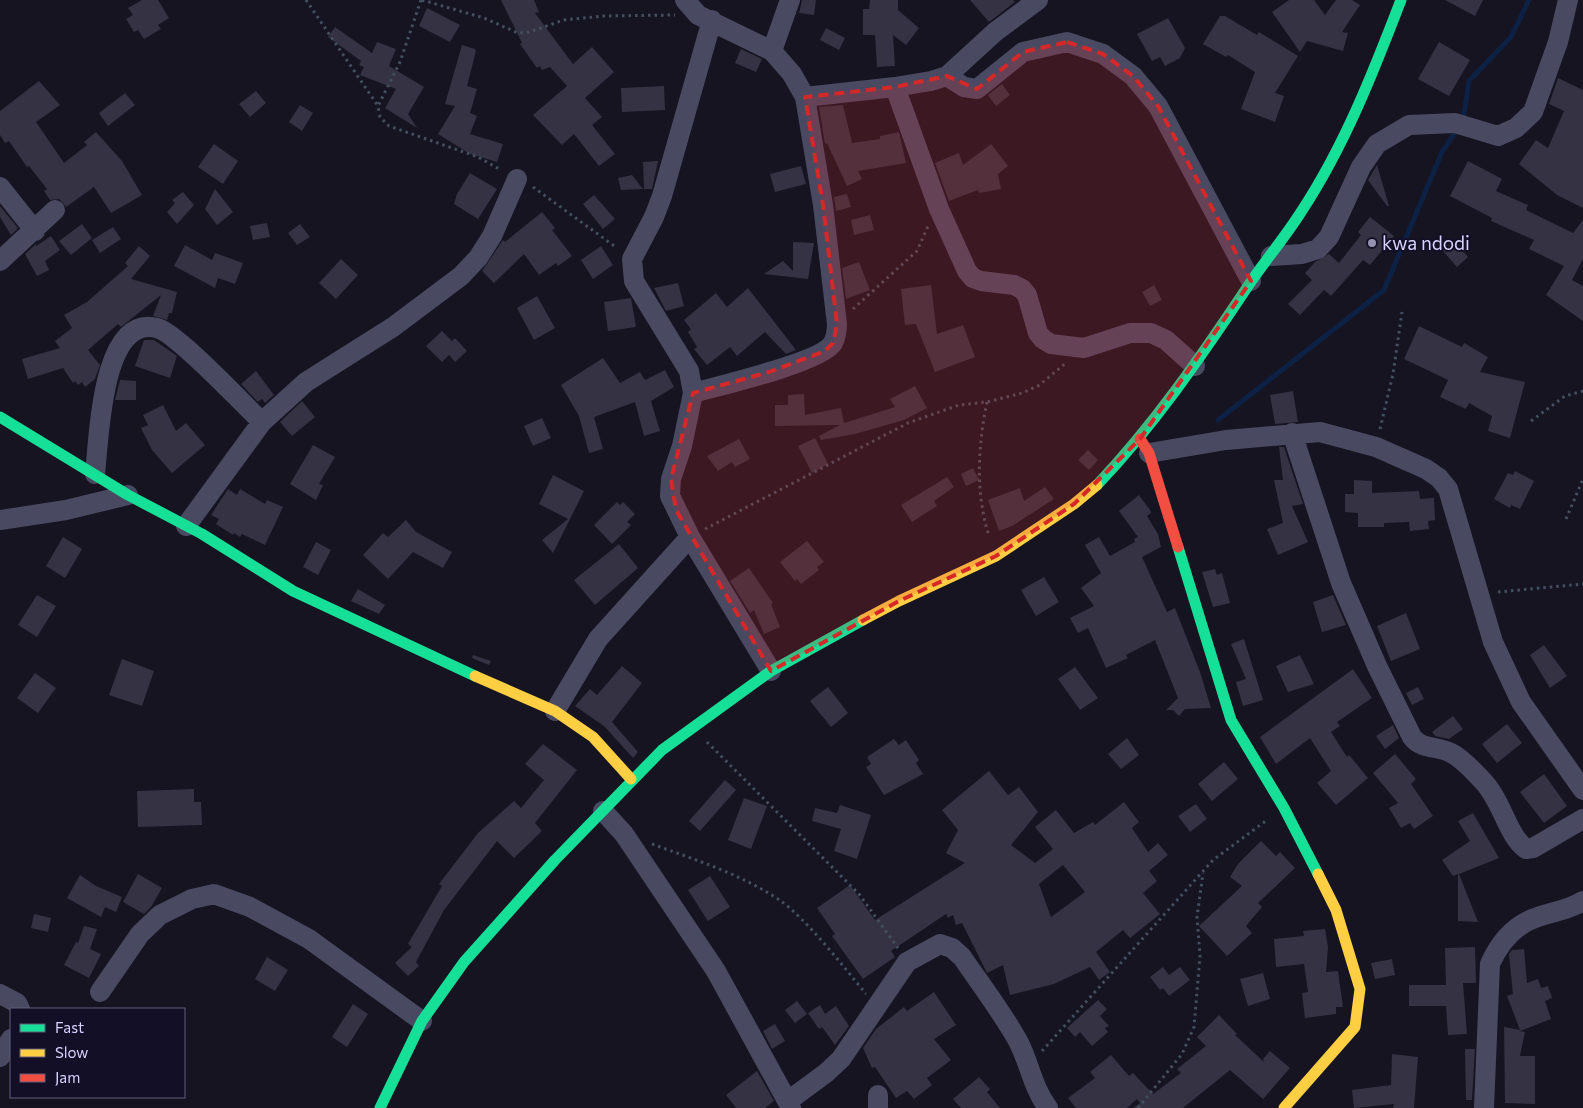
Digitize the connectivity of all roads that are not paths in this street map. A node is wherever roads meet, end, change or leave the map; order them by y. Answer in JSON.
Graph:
{"nodes":[{"id":1,"x":790,"y":0,"type":"edge"},
{"id":2,"x":1038,"y":0,"type":"edge"},
{"id":3,"x":1401,"y":0,"type":"edge"},
{"id":4,"x":1568,"y":0,"type":"edge"},
{"id":5,"x":699,"y":12,"type":"edge"},
{"id":6,"x":772,"y":51,"type":"junction"},
{"id":7,"x":947,"y":76,"type":"junction"},
{"id":8,"x":895,"y":88,"type":"junction"},
{"id":9,"x":805,"y":97,"type":"junction"},
{"id":10,"x":517,"y":178,"type":"road end"},
{"id":11,"x":0,"y":187,"type":"edge"},
{"id":12,"x":55,"y":210,"type":"dead end"},
{"id":13,"x":35,"y":231,"type":"junction"},
{"id":14,"x":1271,"y":256,"type":"junction"},
{"id":15,"x":0,"y":261,"type":"edge"},
{"id":16,"x":1250,"y":280,"type":"junction"},
{"id":17,"x":1195,"y":366,"type":"junction"},
{"id":18,"x":693,"y":393,"type":"junction"},
{"id":19,"x":0,"y":417,"type":"edge"},
{"id":20,"x":262,"y":422,"type":"junction"},
{"id":21,"x":1292,"y":433,"type":"junction"},
{"id":22,"x":1145,"y":446,"type":"junction"},
{"id":23,"x":95,"y":474,"type":"junction"},
{"id":24,"x":128,"y":495,"type":"junction"},
{"id":25,"x":0,"y":520,"type":"edge"},
{"id":26,"x":186,"y":526,"type":"junction"},
{"id":27,"x":690,"y":537,"type":"junction"},
{"id":28,"x":771,"y":671,"type":"junction"},
{"id":29,"x":555,"y":710,"type":"junction"},
{"id":30,"x":632,"y":779,"type":"junction"},
{"id":31,"x":1583,"y":790,"type":"edge"},
{"id":32,"x":603,"y":811,"type":"junction"},
{"id":33,"x":1583,"y":819,"type":"edge"},
{"id":34,"x":1583,"y":901,"type":"edge"},
{"id":35,"x":100,"y":992,"type":"dead end"},
{"id":36,"x":0,"y":994,"type":"edge"},
{"id":37,"x":19,"y":1008,"type":"edge"},
{"id":38,"x":422,"y":1021,"type":"junction"},
{"id":39,"x":10,"y":1041,"type":"edge"},
{"id":40,"x":0,"y":1057,"type":"edge"},
{"id":41,"x":789,"y":1105,"type":"edge"},
{"id":42,"x":380,"y":1108,"type":"edge"},
{"id":43,"x":1048,"y":1108,"type":"edge"},
{"id":44,"x":1284,"y":1108,"type":"edge"},
{"id":45,"x":1484,"y":1108,"type":"edge"}],
"edges":[{"from":1,"to":6,"type":"street"},
{"from":2,"to":7,"type":"street"},
{"from":3,"to":14,"type":"street"},
{"from":4,"to":14,"type":"street"},
{"from":5,"to":6,"type":"street"},
{"from":5,"to":18,"type":"street"},
{"from":6,"to":9,"type":"street"},
{"from":7,"to":8,"type":"street"},
{"from":7,"to":16,"type":"street"},
{"from":8,"to":9,"type":"street"},
{"from":8,"to":17,"type":"street"},
{"from":9,"to":18,"type":"street"},
{"from":10,"to":20,"type":"street"},
{"from":11,"to":13,"type":"street"},
{"from":12,"to":13,"type":"street"},
{"from":13,"to":15,"type":"street"},
{"from":14,"to":16,"type":"street"},
{"from":16,"to":17,"type":"street"},
{"from":17,"to":22,"type":"street"},
{"from":18,"to":27,"type":"street"},
{"from":19,"to":23,"type":"street"},
{"from":20,"to":23,"type":"street"},
{"from":20,"to":26,"type":"street"},
{"from":21,"to":22,"type":"street"},
{"from":21,"to":31,"type":"street"},
{"from":21,"to":33,"type":"street"},
{"from":22,"to":28,"type":"street"},
{"from":22,"to":44,"type":"street"},
{"from":23,"to":24,"type":"street"},
{"from":24,"to":25,"type":"street"},
{"from":24,"to":26,"type":"street"},
{"from":26,"to":29,"type":"street"},
{"from":27,"to":28,"type":"street"},
{"from":27,"to":29,"type":"street"},
{"from":28,"to":30,"type":"street"},
{"from":29,"to":30,"type":"street"},
{"from":30,"to":32,"type":"street"},
{"from":32,"to":38,"type":"street"},
{"from":32,"to":41,"type":"street"},
{"from":34,"to":45,"type":"street"},
{"from":35,"to":38,"type":"street"},
{"from":36,"to":37,"type":"street"},
{"from":38,"to":42,"type":"street"},
{"from":39,"to":40,"type":"street"},
{"from":41,"to":43,"type":"street"}]}
